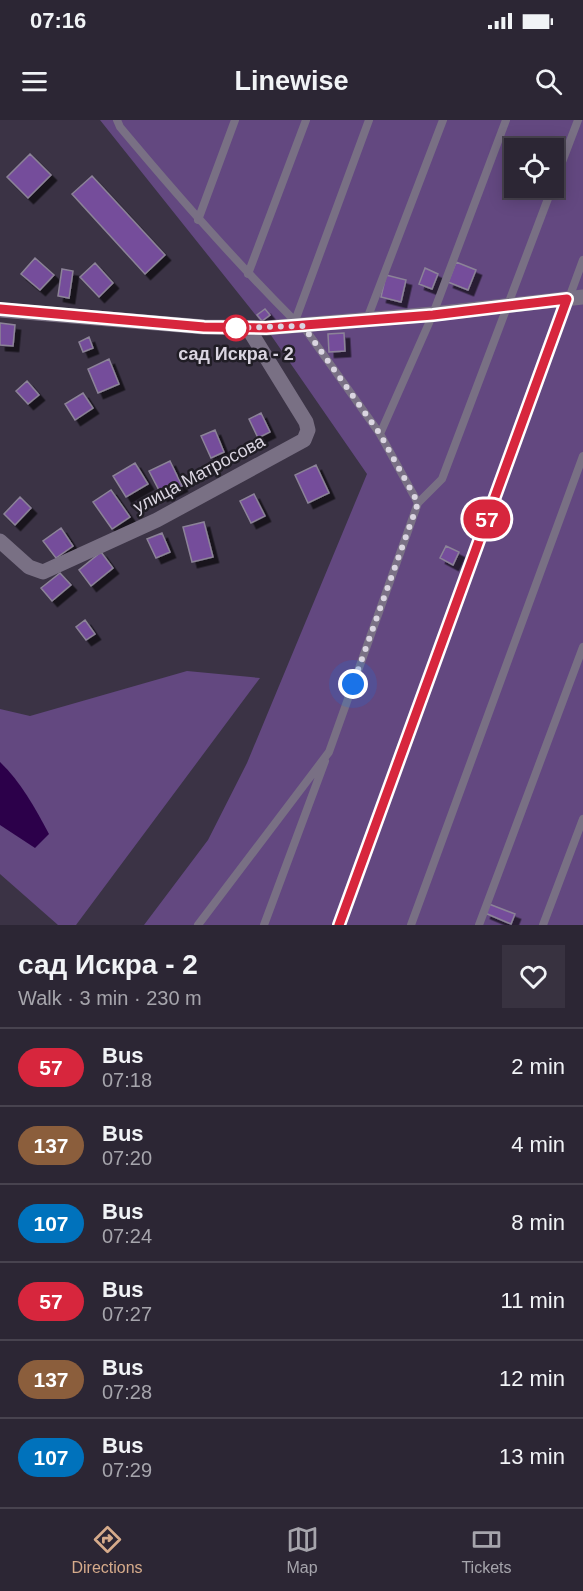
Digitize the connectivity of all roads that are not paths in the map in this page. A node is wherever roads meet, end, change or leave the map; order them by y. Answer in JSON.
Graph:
{"nodes":[{"id":1,"x":117,"y":120,"type":"edge"},
{"id":2,"x":236,"y":120,"type":"edge"},
{"id":3,"x":306,"y":120,"type":"edge"},
{"id":4,"x":369,"y":120,"type":"edge"},
{"id":5,"x":443,"y":120,"type":"edge"},
{"id":6,"x":506,"y":120,"type":"edge"},
{"id":7,"x":578,"y":120,"type":"edge"},
{"id":8,"x":564,"y":157,"type":"edge"},
{"id":9,"x":548,"y":198,"type":"edge"},
{"id":10,"x":198,"y":220,"type":"junction"},
{"id":11,"x":583,"y":260,"type":"edge"},
{"id":12,"x":248,"y":274,"type":"junction"},
{"id":13,"x":583,"y":297,"type":"edge"},
{"id":14,"x":567,"y":299,"type":"junction"},
{"id":15,"x":505,"y":307,"type":"junction"},
{"id":16,"x":0,"y":309,"type":"edge"},
{"id":17,"x":433,"y":315,"type":"junction"},
{"id":18,"x":367,"y":321,"type":"junction"},
{"id":19,"x":299,"y":324,"type":"junction"},
{"id":20,"x":248,"y":328,"type":"junction"},
{"id":21,"x":380,"y":434,"type":"junction"},
{"id":22,"x":583,"y":456,"type":"edge"},
{"id":23,"x":418,"y":503,"type":"junction"},
{"id":24,"x":0,"y":541,"type":"edge"},
{"id":25,"x":583,"y":647,"type":"edge"},
{"id":26,"x":329,"y":752,"type":"junction"},
{"id":27,"x":583,"y":819,"type":"edge"},
{"id":28,"x":198,"y":925,"type":"edge"},
{"id":29,"x":264,"y":925,"type":"edge"},
{"id":30,"x":339,"y":925,"type":"edge"},
{"id":31,"x":411,"y":925,"type":"edge"},
{"id":32,"x":479,"y":925,"type":"edge"},
{"id":33,"x":543,"y":925,"type":"edge"}],
"edges":[{"from":1,"to":10,"type":"lane"},
{"from":2,"to":10,"type":"lane"},
{"from":3,"to":12,"type":"lane"},
{"from":4,"to":19,"type":"lane"},
{"from":5,"to":18,"type":"lane"},
{"from":6,"to":17,"type":"lane"},
{"from":7,"to":8,"type":"lane"},
{"from":9,"to":15,"type":"lane"},
{"from":10,"to":12,"type":"lane"},
{"from":11,"to":14,"type":"lane"},
{"from":12,"to":19,"type":"lane"},
{"from":13,"to":14,"type":"street"},
{"from":14,"to":15,"type":"street"},
{"from":14,"to":30,"type":"lane"},
{"from":15,"to":17,"type":"street"},
{"from":15,"to":23,"type":"lane"},
{"from":16,"to":20,"type":"street"},
{"from":17,"to":18,"type":"street"},
{"from":17,"to":21,"type":"lane"},
{"from":18,"to":19,"type":"street"},
{"from":19,"to":20,"type":"street"},
{"from":19,"to":21,"type":"lane"},
{"from":20,"to":24,"type":"street","name":"улица Матросова"},
{"from":21,"to":23,"type":"lane"},
{"from":22,"to":31,"type":"lane"},
{"from":23,"to":26,"type":"lane"},
{"from":25,"to":32,"type":"lane"},
{"from":26,"to":28,"type":"lane"},
{"from":26,"to":29,"type":"lane"},
{"from":27,"to":33,"type":"lane"}]}
